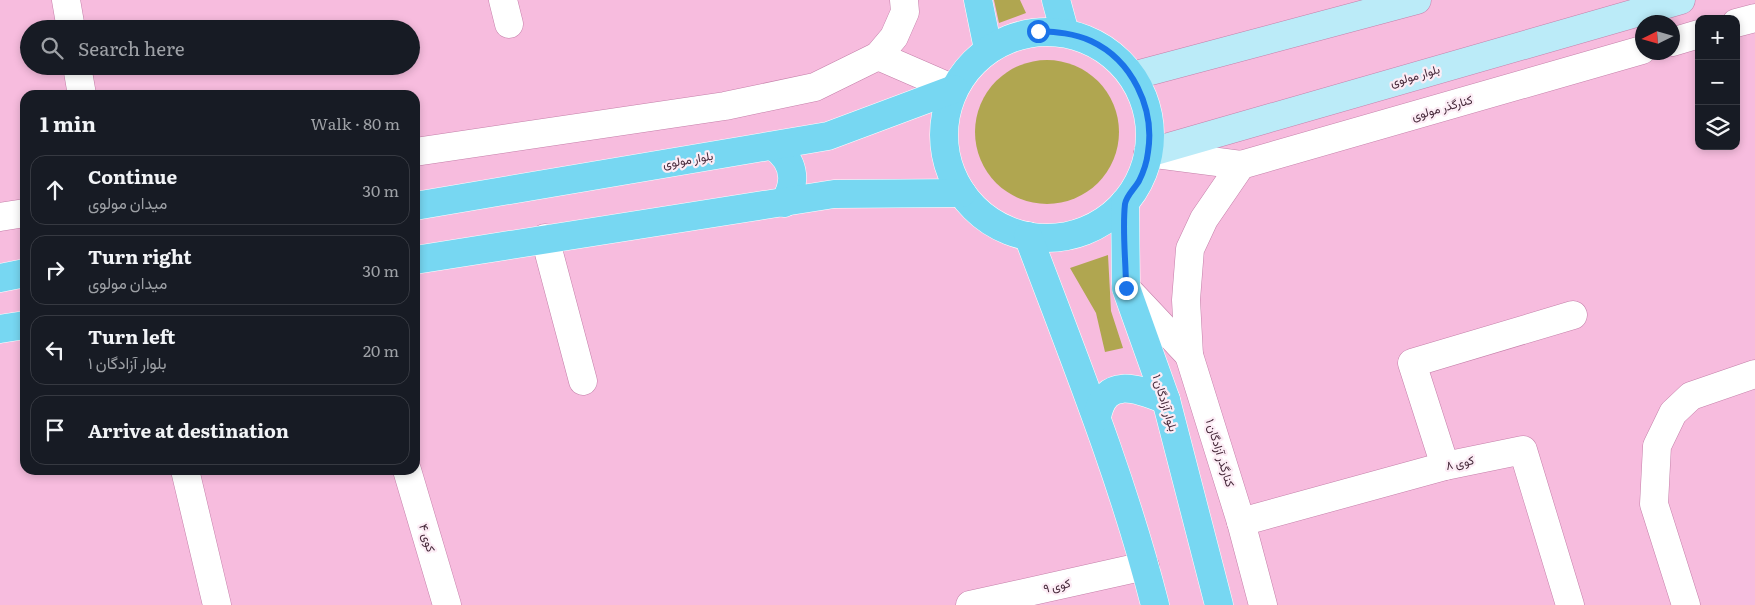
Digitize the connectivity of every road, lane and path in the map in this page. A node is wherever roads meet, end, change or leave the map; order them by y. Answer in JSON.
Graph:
{"nodes":[{"id":1,"x":66,"y":0,"type":"edge"},
{"id":2,"x":904,"y":0,"type":"edge"},
{"id":3,"x":978,"y":0,"type":"edge"},
{"id":4,"x":1056,"y":0,"type":"edge"},
{"id":5,"x":1417,"y":0,"type":"edge"},
{"id":6,"x":1681,"y":0,"type":"edge"},
{"id":7,"x":1755,"y":18,"type":"edge"},
{"id":8,"x":69,"y":20,"type":"edge"},
{"id":9,"x":1740,"y":22,"type":"edge"},
{"id":10,"x":1065,"y":33,"type":"junction"},
{"id":11,"x":1695,"y":35,"type":"edge"},
{"id":12,"x":1680,"y":40,"type":"edge"},
{"id":13,"x":988,"y":49,"type":"junction"},
{"id":14,"x":1635,"y":52,"type":"edge"},
{"id":15,"x":878,"y":56,"type":"junction"},
{"id":16,"x":79,"y":75,"type":"edge"},
{"id":17,"x":1132,"y":76,"type":"junction"},
{"id":18,"x":954,"y":89,"type":"junction"},
{"id":19,"x":81,"y":90,"type":"edge"},
{"id":20,"x":773,"y":146,"type":"junction"},
{"id":21,"x":420,"y":151,"type":"edge"},
{"id":22,"x":1148,"y":153,"type":"junction"},
{"id":23,"x":1241,"y":165,"type":"junction"},
{"id":24,"x":962,"y":193,"type":"junction"},
{"id":25,"x":1125,"y":202,"type":"junction"},
{"id":26,"x":784,"y":203,"type":"junction"},
{"id":27,"x":420,"y":205,"type":"edge"},
{"id":28,"x":20,"y":214,"type":"edge"},
{"id":29,"x":0,"y":217,"type":"edge"},
{"id":30,"x":1028,"y":236,"type":"junction"},
{"id":31,"x":545,"y":238,"type":"junction"},
{"id":32,"x":420,"y":259,"type":"edge"},
{"id":33,"x":20,"y":274,"type":"edge"},
{"id":34,"x":0,"y":278,"type":"edge"},
{"id":35,"x":1126,"y":288,"type":"junction"},
{"id":36,"x":1572,"y":315,"type":"dead end"},
{"id":37,"x":20,"y":326,"type":"edge"},
{"id":38,"x":0,"y":329,"type":"edge"},
{"id":39,"x":1189,"y":355,"type":"junction"},
{"id":40,"x":1755,"y":374,"type":"edge"},
{"id":41,"x":583,"y":381,"type":"dead end"},
{"id":42,"x":1166,"y":400,"type":"junction"},
{"id":43,"x":1097,"y":417,"type":"junction"},
{"id":44,"x":1444,"y":466,"type":"junction"},
{"id":45,"x":186,"y":475,"type":"edge"},
{"id":46,"x":408,"y":475,"type":"edge"},
{"id":47,"x":1242,"y":522,"type":"junction"},
{"id":48,"x":1145,"y":566,"type":"junction"},
{"id":49,"x":217,"y":605,"type":"edge"},
{"id":50,"x":447,"y":605,"type":"edge"},
{"id":51,"x":970,"y":605,"type":"edge"},
{"id":52,"x":1155,"y":605,"type":"edge"},
{"id":53,"x":1219,"y":605,"type":"edge"},
{"id":54,"x":1263,"y":605,"type":"edge"},
{"id":55,"x":1570,"y":605,"type":"edge"},
{"id":56,"x":1686,"y":605,"type":"edge"}],
"edges":[{"from":1,"to":8,"type":"street"},
{"from":2,"to":15,"type":"street"},
{"from":3,"to":13,"type":"main road"},
{"from":4,"to":10,"type":"main road"},
{"from":5,"to":17,"type":"main road"},
{"from":6,"to":22,"type":"main road","name":"بلوار مولوی"},
{"from":7,"to":9,"type":"street"},
{"from":10,"to":13,"type":"main road"},
{"from":10,"to":17,"type":"main road"},
{"from":11,"to":12,"type":"street"},
{"from":13,"to":18,"type":"main road"},
{"from":14,"to":23,"type":"street","name":"کنارگذر مولوی"},
{"from":15,"to":18,"type":"street"},
{"from":15,"to":21,"type":"street"},
{"from":16,"to":19,"type":"street"},
{"from":17,"to":22,"type":"main road"},
{"from":18,"to":20,"type":"main road","name":"بلوار مولوی"},
{"from":18,"to":24,"type":"main road"},
{"from":20,"to":26,"type":"main road"},
{"from":20,"to":27,"type":"main road","name":"بلوار مولوی"},
{"from":22,"to":23,"type":"street","name":"کنارگذر مولوی"},
{"from":22,"to":25,"type":"main road"},
{"from":23,"to":39,"type":"street","name":"کنارگذر آزادگان ۱"},
{"from":24,"to":26,"type":"main road"},
{"from":24,"to":30,"type":"main road"},
{"from":25,"to":30,"type":"main road"},
{"from":25,"to":35,"type":"main road","name":"بلوار آزادگان ۱"},
{"from":26,"to":31,"type":"main road"},
{"from":28,"to":29,"type":"street"},
{"from":30,"to":43,"type":"main road"},
{"from":31,"to":32,"type":"main road"},
{"from":31,"to":41,"type":"street"},
{"from":33,"to":34,"type":"main road"},
{"from":35,"to":39,"type":"street"},
{"from":35,"to":42,"type":"main road","name":"بلوار آزادگان ۱"},
{"from":36,"to":44,"type":"street"},
{"from":37,"to":38,"type":"main road"},
{"from":39,"to":47,"type":"street","name":"کنارگذر آزادگان ۱"},
{"from":40,"to":56,"type":"street"},
{"from":42,"to":43,"type":"main road"},
{"from":42,"to":53,"type":"main road","name":"بلوار آزادگان ۱"},
{"from":43,"to":48,"type":"main road"},
{"from":44,"to":47,"type":"street","name":"کوی ۸"},
{"from":44,"to":55,"type":"street","name":"کوی ۸"},
{"from":45,"to":49,"type":"street"},
{"from":46,"to":50,"type":"street","name":"کوی ۴"},
{"from":47,"to":54,"type":"street","name":"کنارگذر آزادگان ۱"},
{"from":48,"to":51,"type":"street","name":"کوی ۹"},
{"from":48,"to":52,"type":"main road"}]}
